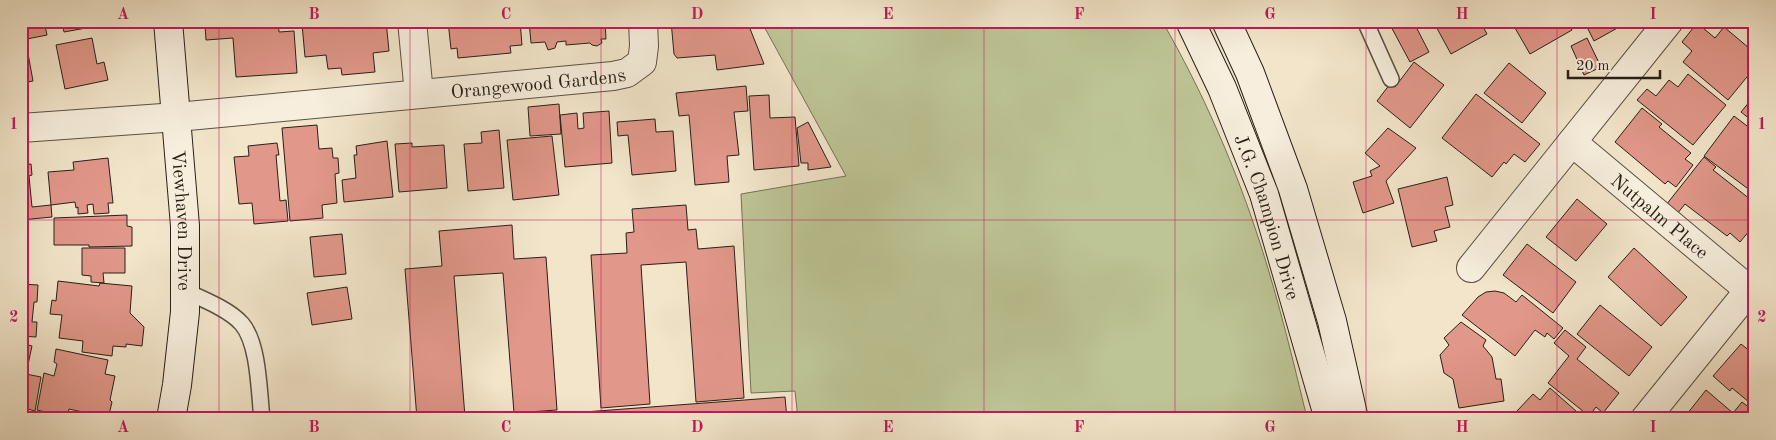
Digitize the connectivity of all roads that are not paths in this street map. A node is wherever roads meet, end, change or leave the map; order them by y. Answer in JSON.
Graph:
{"nodes":[{"id":1,"x":168,"y":21,"type":"edge"},
{"id":2,"x":412,"y":21,"type":"edge"},
{"id":3,"x":643,"y":21,"type":"edge"},
{"id":4,"x":1226,"y":21,"type":"edge"},
{"id":5,"x":1365,"y":21,"type":"edge"},
{"id":6,"x":1669,"y":21,"type":"edge"},
{"id":7,"x":1198,"y":24,"type":"edge"},
{"id":8,"x":1391,"y":79,"type":"dead end"},
{"id":9,"x":419,"y":94,"type":"junction"},
{"id":10,"x":177,"y":117,"type":"junction"},
{"id":11,"x":21,"y":128,"type":"edge"},
{"id":12,"x":1572,"y":142,"type":"junction"},
{"id":13,"x":1471,"y":268,"type":"dead end"},
{"id":14,"x":1752,"y":286,"type":"edge"},
{"id":15,"x":186,"y":291,"type":"junction"},
{"id":16,"x":171,"y":419,"type":"edge"},
{"id":17,"x":262,"y":419,"type":"edge"},
{"id":18,"x":1330,"y":419,"type":"edge"},
{"id":19,"x":1354,"y":419,"type":"edge"},
{"id":20,"x":1645,"y":419,"type":"edge"}],
"edges":[{"from":1,"to":10,"type":"street","name":"Viewhaven Drive"},
{"from":2,"to":9,"type":"street"},
{"from":3,"to":9,"type":"street","name":"Orangewood Gardens"},
{"from":4,"to":19,"type":"street","name":"J.G. Champion Drive"},
{"from":5,"to":8,"type":"lane"},
{"from":6,"to":12,"type":"street"},
{"from":7,"to":18,"type":"street","name":"J.G. Champion Drive"},
{"from":9,"to":10,"type":"street","name":"Orangewood Gardens"},
{"from":10,"to":11,"type":"street","name":"Orangewood Gardens"},
{"from":10,"to":15,"type":"street","name":"Viewhaven Drive"},
{"from":12,"to":13,"type":"street"},
{"from":12,"to":14,"type":"street","name":"Nutpalm Place"},
{"from":14,"to":20,"type":"street"},
{"from":15,"to":16,"type":"street","name":"Viewhaven Drive"},
{"from":15,"to":17,"type":"lane"}]}
